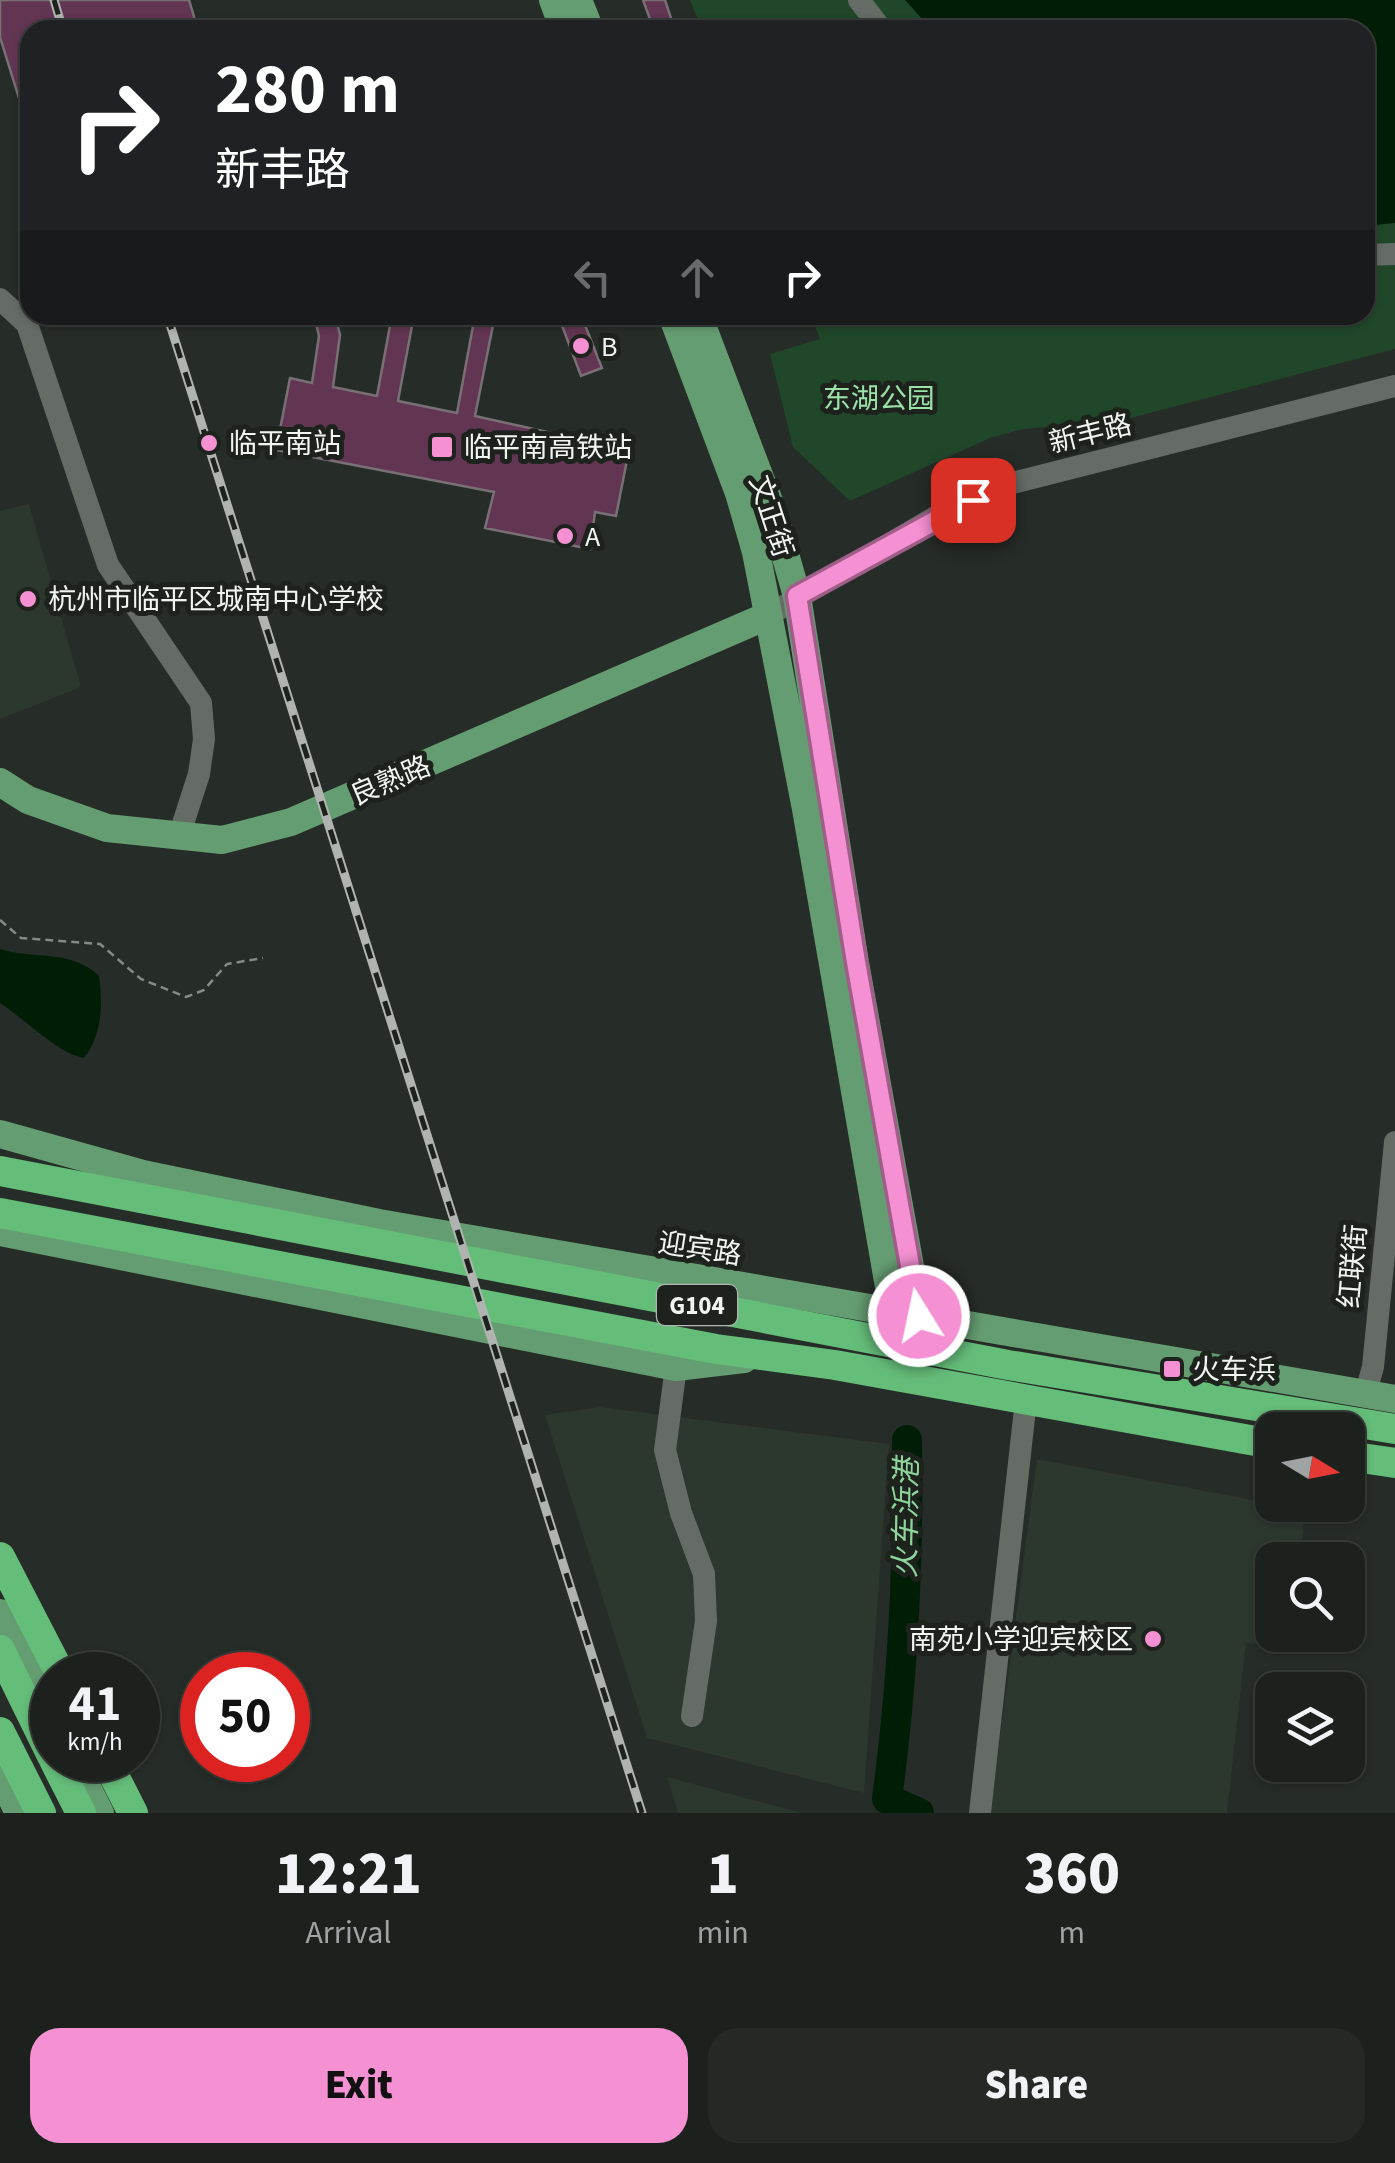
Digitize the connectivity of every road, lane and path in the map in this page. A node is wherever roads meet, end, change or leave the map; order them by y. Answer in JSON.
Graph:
{"nodes":[{"id":1,"x":859,"y":0,"type":"edge"},
{"id":2,"x":874,"y":20,"type":"edge"},
{"id":3,"x":0,"y":298,"type":"edge"},
{"id":4,"x":20,"y":317,"type":"edge"},
{"id":5,"x":27,"y":325,"type":"edge"},
{"id":6,"x":676,"y":325,"type":"edge"},
{"id":7,"x":702,"y":325,"type":"edge"},
{"id":8,"x":1395,"y":386,"type":"edge"},
{"id":9,"x":797,"y":596,"type":"junction"},
{"id":10,"x":767,"y":616,"type":"junction"},
{"id":11,"x":0,"y":782,"type":"edge"},
{"id":12,"x":180,"y":836,"type":"junction"},
{"id":13,"x":0,"y":920,"type":"edge"},
{"id":14,"x":263,"y":958,"type":"dead end"},
{"id":15,"x":0,"y":1134,"type":"edge"},
{"id":16,"x":1395,"y":1142,"type":"edge"},
{"id":17,"x":0,"y":1170,"type":"edge"},
{"id":18,"x":0,"y":1213,"type":"edge"},
{"id":19,"x":0,"y":1232,"type":"edge"},
{"id":20,"x":906,"y":1313,"type":"junction"},
{"id":21,"x":768,"y":1356,"type":"junction"},
{"id":22,"x":676,"y":1368,"type":"junction"},
{"id":23,"x":1365,"y":1395,"type":"junction"},
{"id":24,"x":1026,"y":1400,"type":"junction"},
{"id":25,"x":1395,"y":1400,"type":"edge"},
{"id":26,"x":1395,"y":1428,"type":"edge"},
{"id":27,"x":1255,"y":1441,"type":"edge"},
{"id":28,"x":1365,"y":1459,"type":"edge"},
{"id":29,"x":1395,"y":1463,"type":"edge"},
{"id":30,"x":0,"y":1557,"type":"edge"},
{"id":31,"x":0,"y":1613,"type":"edge"},
{"id":32,"x":0,"y":1650,"type":"edge"},
{"id":33,"x":50,"y":1652,"type":"edge"},
{"id":34,"x":30,"y":1674,"type":"edge"},
{"id":35,"x":30,"y":1710,"type":"edge"},
{"id":36,"x":692,"y":1716,"type":"dead end"},
{"id":37,"x":0,"y":1732,"type":"edge"},
{"id":38,"x":0,"y":1774,"type":"edge"},
{"id":39,"x":65,"y":1782,"type":"edge"},
{"id":40,"x":84,"y":1782,"type":"edge"},
{"id":41,"x":117,"y":1782,"type":"edge"},
{"id":42,"x":19,"y":1813,"type":"edge"},
{"id":43,"x":40,"y":1813,"type":"edge"},
{"id":44,"x":80,"y":1813,"type":"edge"},
{"id":45,"x":100,"y":1813,"type":"edge"},
{"id":46,"x":133,"y":1813,"type":"edge"},
{"id":47,"x":980,"y":1813,"type":"edge"}],
"edges":[{"from":1,"to":2,"type":"street"},
{"from":3,"to":4,"type":"street"},
{"from":5,"to":12,"type":"street"},
{"from":6,"to":10,"type":"main road","name":"文正街"},
{"from":7,"to":9,"type":"main road","name":"文正街"},
{"from":8,"to":9,"type":"street","name":"新丰路"},
{"from":9,"to":10,"type":"street","name":"新丰路"},
{"from":9,"to":20,"type":"main road","name":"文正街"},
{"from":10,"to":12,"type":"main road","name":"良熟路"},
{"from":10,"to":20,"type":"main road","name":"文正街"},
{"from":11,"to":12,"type":"main road","name":"良熟路"},
{"from":13,"to":14,"type":"path"},
{"from":15,"to":20,"type":"main road","name":"迎宾路"},
{"from":16,"to":23,"type":"street","name":"红联街"},
{"from":17,"to":26,"type":"highway","name":"迎宾路","number":"G104"},
{"from":18,"to":21,"type":"highway","number":"G104"},
{"from":19,"to":22,"type":"main road"},
{"from":20,"to":23,"type":"main road","name":"迎宾路"},
{"from":21,"to":22,"type":"main road"},
{"from":21,"to":24,"type":"highway","number":"G104"},
{"from":22,"to":36,"type":"street"},
{"from":23,"to":25,"type":"main road","name":"迎宾路"},
{"from":24,"to":27,"type":"highway","number":"G104"},
{"from":24,"to":47,"type":"street"},
{"from":28,"to":29,"type":"highway"},
{"from":30,"to":33,"type":"highway"},
{"from":31,"to":34,"type":"main road"},
{"from":32,"to":35,"type":"highway"},
{"from":37,"to":43,"type":"highway"},
{"from":38,"to":42,"type":"main road"},
{"from":39,"to":44,"type":"highway"},
{"from":40,"to":45,"type":"main road"},
{"from":41,"to":46,"type":"highway"}]}
